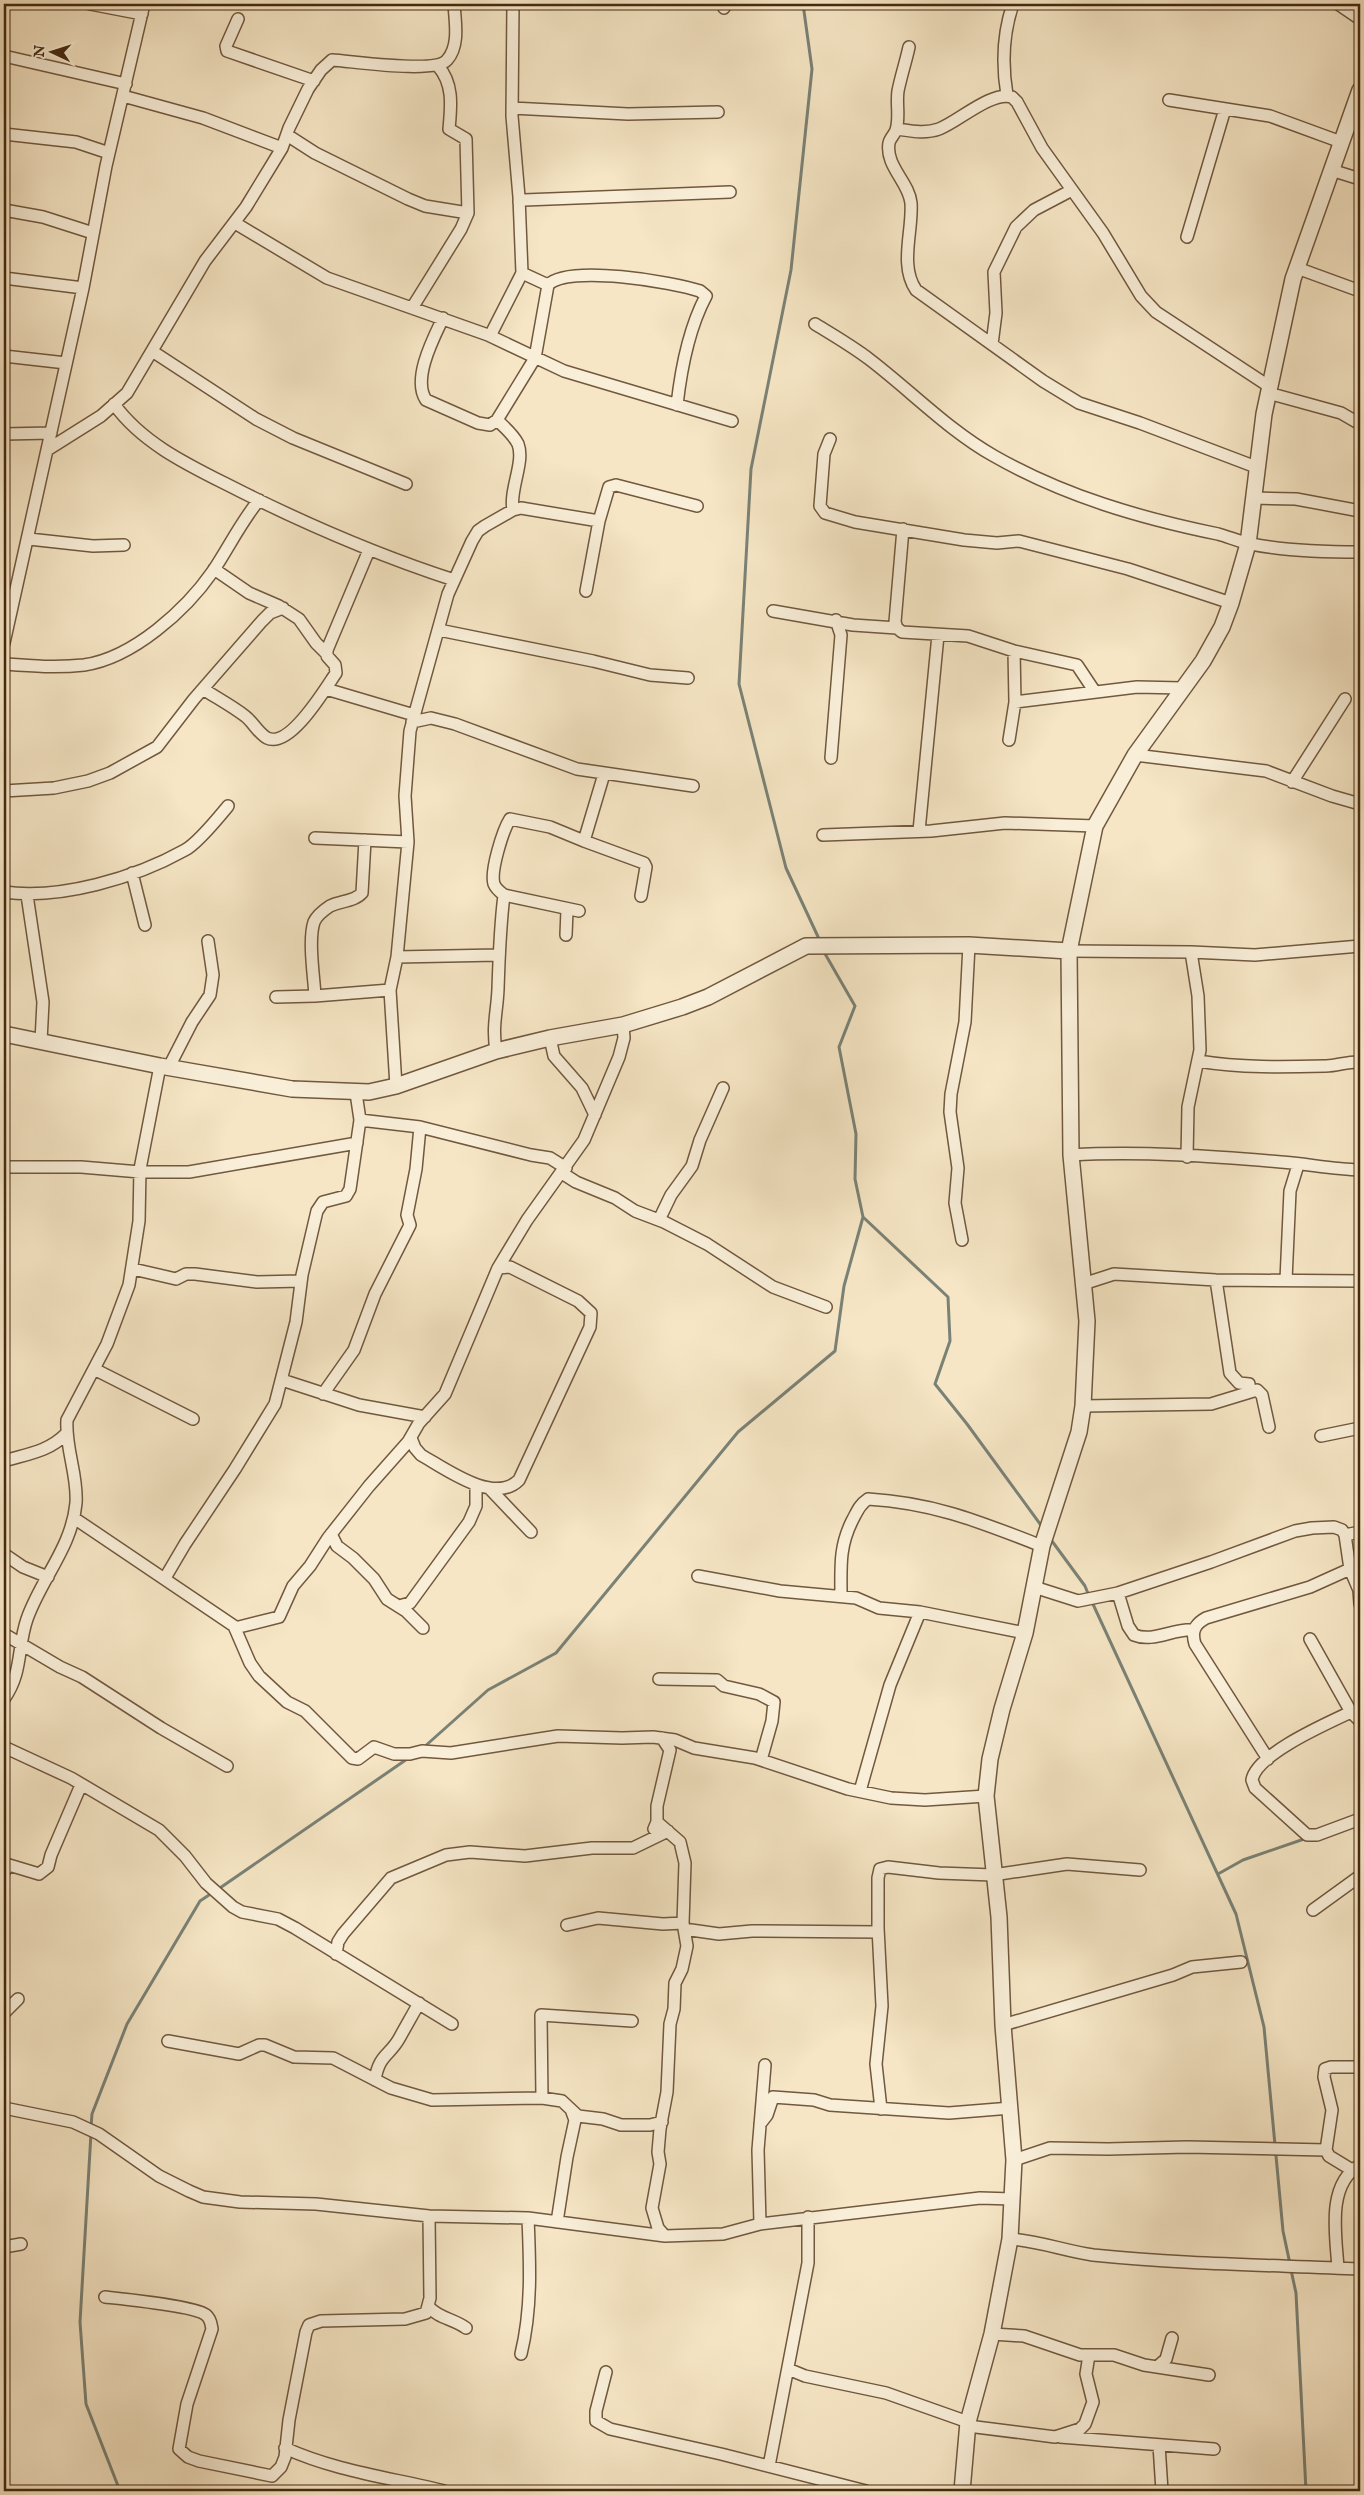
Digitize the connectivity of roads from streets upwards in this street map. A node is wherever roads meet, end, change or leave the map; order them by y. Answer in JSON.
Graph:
{"nodes":[{"id":1,"x":90,"y":4,"type":"edge"},
{"id":2,"x":454,"y":4,"type":"edge"},
{"id":3,"x":513,"y":4,"type":"edge"},
{"id":4,"x":1014,"y":4,"type":"edge"},
{"id":5,"x":1338,"y":4,"type":"edge"},
{"id":6,"x":143,"y":9,"type":"edge"},
{"id":7,"x":238,"y":19,"type":"dead end"},
{"id":8,"x":1360,"y":19,"type":"edge"},
{"id":9,"x":909,"y":47,"type":"dead end"},
{"id":10,"x":4,"y":56,"type":"edge"},
{"id":11,"x":438,"y":66,"type":"junction"},
{"id":12,"x":314,"y":81,"type":"junction"},
{"id":13,"x":126,"y":84,"type":"junction"},
{"id":14,"x":1360,"y":90,"type":"edge"},
{"id":15,"x":1007,"y":95,"type":"junction"},
{"id":16,"x":123,"y":96,"type":"junction"},
{"id":17,"x":1169,"y":100,"type":"dead end"},
{"id":18,"x":512,"y":108,"type":"junction"},
{"id":19,"x":1225,"y":109,"type":"junction"},
{"id":20,"x":718,"y":112,"type":"dead end"},
{"id":21,"x":897,"y":129,"type":"junction"},
{"id":22,"x":4,"y":134,"type":"edge"},
{"id":23,"x":287,"y":136,"type":"junction"},
{"id":24,"x":1341,"y":142,"type":"junction"},
{"id":25,"x":282,"y":148,"type":"junction"},
{"id":26,"x":109,"y":153,"type":"junction"},
{"id":27,"x":1331,"y":170,"type":"junction"},
{"id":28,"x":1360,"y":179,"type":"edge"},
{"id":29,"x":1072,"y":190,"type":"junction"},
{"id":30,"x":730,"y":192,"type":"dead end"},
{"id":31,"x":520,"y":200,"type":"junction"},
{"id":32,"x":4,"y":210,"type":"edge"},
{"id":33,"x":468,"y":213,"type":"junction"},
{"id":34,"x":235,"y":223,"type":"junction"},
{"id":35,"x":93,"y":233,"type":"junction"},
{"id":36,"x":1187,"y":237,"type":"dead end"},
{"id":37,"x":1297,"y":268,"type":"junction"},
{"id":38,"x":522,"y":273,"type":"junction"},
{"id":39,"x":4,"y":278,"type":"edge"},
{"id":40,"x":548,"y":285,"type":"junction"},
{"id":41,"x":83,"y":288,"type":"junction"},
{"id":42,"x":1360,"y":291,"type":"edge"},
{"id":43,"x":412,"y":308,"type":"junction"},
{"id":44,"x":443,"y":318,"type":"junction"},
{"id":45,"x":815,"y":324,"type":"dead end"},
{"id":46,"x":490,"y":336,"type":"junction"},
{"id":47,"x":992,"y":344,"type":"junction"},
{"id":48,"x":152,"y":351,"type":"junction"},
{"id":49,"x":4,"y":356,"type":"edge"},
{"id":50,"x":535,"y":358,"type":"junction"},
{"id":51,"x":66,"y":363,"type":"junction"},
{"id":52,"x":1269,"y":390,"type":"junction"},
{"id":53,"x":114,"y":404,"type":"junction"},
{"id":54,"x":677,"y":405,"type":"junction"},
{"id":55,"x":497,"y":420,"type":"junction"},
{"id":56,"x":732,"y":421,"type":"dead end"},
{"id":57,"x":1360,"y":424,"type":"edge"},
{"id":58,"x":50,"y":433,"type":"junction"},
{"id":59,"x":4,"y":434,"type":"edge"},
{"id":60,"x":830,"y":439,"type":"dead end"},
{"id":61,"x":47,"y":450,"type":"junction"},
{"id":62,"x":1256,"y":467,"type":"junction"},
{"id":63,"x":406,"y":484,"type":"dead end"},
{"id":64,"x":1253,"y":498,"type":"junction"},
{"id":65,"x":258,"y":500,"type":"junction"},
{"id":66,"x":697,"y":506,"type":"dead end"},
{"id":67,"x":513,"y":510,"type":"junction"},
{"id":68,"x":1360,"y":511,"type":"edge"},
{"id":69,"x":599,"y":520,"type":"junction"},
{"id":70,"x":904,"y":529,"type":"junction"},
{"id":71,"x":29,"y":539,"type":"junction"},
{"id":72,"x":1248,"y":544,"type":"junction"},
{"id":73,"x":124,"y":545,"type":"dead end"},
{"id":74,"x":369,"y":550,"type":"junction"},
{"id":75,"x":1360,"y":552,"type":"edge"},
{"id":76,"x":214,"y":569,"type":"junction"},
{"id":77,"x":454,"y":580,"type":"junction"},
{"id":78,"x":586,"y":591,"type":"dead end"},
{"id":79,"x":1230,"y":603,"type":"junction"},
{"id":80,"x":283,"y":608,"type":"junction"},
{"id":81,"x":773,"y":611,"type":"dead end"},
{"id":82,"x":836,"y":620,"type":"junction"},
{"id":83,"x":897,"y":628,"type":"junction"},
{"id":84,"x":439,"y":630,"type":"junction"},
{"id":85,"x":938,"y":635,"type":"junction"},
{"id":86,"x":4,"y":643,"type":"edge"},
{"id":87,"x":1014,"y":651,"type":"junction"},
{"id":88,"x":327,"y":654,"type":"junction"},
{"id":89,"x":4,"y":664,"type":"edge"},
{"id":90,"x":688,"y":678,"type":"dead end"},
{"id":91,"x":1182,"y":688,"type":"junction"},
{"id":92,"x":203,"y":689,"type":"junction"},
{"id":93,"x":326,"y":689,"type":"junction"},
{"id":94,"x":1095,"y":692,"type":"junction"},
{"id":95,"x":1345,"y":700,"type":"dead end"},
{"id":96,"x":1015,"y":702,"type":"junction"},
{"id":97,"x":415,"y":714,"type":"junction"},
{"id":98,"x":1009,"y":740,"type":"dead end"},
{"id":99,"x":1135,"y":755,"type":"junction"},
{"id":100,"x":831,"y":758,"type":"dead end"},
{"id":101,"x":604,"y":774,"type":"junction"},
{"id":102,"x":1292,"y":782,"type":"junction"},
{"id":103,"x":693,"y":786,"type":"dead end"},
{"id":104,"x":4,"y":791,"type":"edge"},
{"id":105,"x":1360,"y":804,"type":"edge"},
{"id":106,"x":228,"y":806,"type":"dead end"},
{"id":107,"x":1095,"y":826,"type":"junction"},
{"id":108,"x":919,"y":831,"type":"junction"},
{"id":109,"x":823,"y":835,"type":"dead end"},
{"id":110,"x":315,"y":838,"type":"dead end"},
{"id":111,"x":365,"y":840,"type":"junction"},
{"id":112,"x":584,"y":841,"type":"junction"},
{"id":113,"x":408,"y":842,"type":"junction"},
{"id":114,"x":132,"y":873,"type":"junction"},
{"id":115,"x":4,"y":892,"type":"edge"},
{"id":116,"x":27,"y":895,"type":"junction"},
{"id":117,"x":504,"y":895,"type":"junction"},
{"id":118,"x":641,"y":896,"type":"dead end"},
{"id":119,"x":567,"y":910,"type":"junction"},
{"id":120,"x":579,"y":911,"type":"dead end"},
{"id":121,"x":145,"y":925,"type":"dead end"},
{"id":122,"x":566,"y":935,"type":"dead end"},
{"id":123,"x":208,"y":940,"type":"dead end"},
{"id":124,"x":969,"y":945,"type":"junction"},
{"id":125,"x":1360,"y":946,"type":"edge"},
{"id":126,"x":1069,"y":952,"type":"junction"},
{"id":127,"x":1191,"y":952,"type":"junction"},
{"id":128,"x":498,"y":955,"type":"junction"},
{"id":129,"x":397,"y":956,"type":"junction"},
{"id":130,"x":390,"y":990,"type":"junction"},
{"id":131,"x":315,"y":996,"type":"junction"},
{"id":132,"x":276,"y":997,"type":"dead end"},
{"id":133,"x":623,"y":1025,"type":"junction"},
{"id":134,"x":4,"y":1034,"type":"edge"},
{"id":135,"x":550,"y":1038,"type":"junction"},
{"id":136,"x":41,"y":1041,"type":"junction"},
{"id":137,"x":496,"y":1051,"type":"junction"},
{"id":138,"x":1198,"y":1061,"type":"junction"},
{"id":139,"x":1360,"y":1062,"type":"edge"},
{"id":140,"x":166,"y":1067,"type":"junction"},
{"id":141,"x":396,"y":1086,"type":"junction"},
{"id":142,"x":724,"y":1088,"type":"dead end"},
{"id":143,"x":356,"y":1092,"type":"junction"},
{"id":144,"x":595,"y":1115,"type":"junction"},
{"id":145,"x":360,"y":1120,"type":"junction"},
{"id":146,"x":420,"y":1127,"type":"junction"},
{"id":147,"x":357,"y":1143,"type":"junction"},
{"id":148,"x":1071,"y":1155,"type":"junction"},
{"id":149,"x":1187,"y":1157,"type":"junction"},
{"id":150,"x":1298,"y":1165,"type":"junction"},
{"id":151,"x":4,"y":1167,"type":"edge"},
{"id":152,"x":564,"y":1170,"type":"junction"},
{"id":153,"x":1360,"y":1170,"type":"edge"},
{"id":154,"x":140,"y":1172,"type":"junction"},
{"id":155,"x":659,"y":1220,"type":"junction"},
{"id":156,"x":962,"y":1240,"type":"dead end"},
{"id":157,"x":505,"y":1256,"type":"junction"},
{"id":158,"x":510,"y":1267,"type":"junction"},
{"id":159,"x":498,"y":1268,"type":"junction"},
{"id":160,"x":133,"y":1269,"type":"junction"},
{"id":161,"x":301,"y":1280,"type":"junction"},
{"id":162,"x":1216,"y":1280,"type":"junction"},
{"id":163,"x":1286,"y":1280,"type":"junction"},
{"id":164,"x":1360,"y":1281,"type":"edge"},
{"id":165,"x":1083,"y":1284,"type":"junction"},
{"id":166,"x":826,"y":1307,"type":"dead end"},
{"id":167,"x":94,"y":1368,"type":"junction"},
{"id":168,"x":282,"y":1380,"type":"junction"},
{"id":169,"x":1250,"y":1391,"type":"junction"},
{"id":170,"x":323,"y":1394,"type":"junction"},
{"id":171,"x":1083,"y":1406,"type":"junction"},
{"id":172,"x":193,"y":1418,"type":"dead end"},
{"id":173,"x":419,"y":1419,"type":"junction"},
{"id":174,"x":1269,"y":1427,"type":"dead end"},
{"id":175,"x":1360,"y":1428,"type":"edge"},
{"id":176,"x":66,"y":1434,"type":"junction"},
{"id":177,"x":1321,"y":1436,"type":"dead end"},
{"id":178,"x":411,"y":1438,"type":"junction"},
{"id":179,"x":4,"y":1461,"type":"edge"},
{"id":180,"x":476,"y":1486,"type":"junction"},
{"id":181,"x":489,"y":1488,"type":"junction"},
{"id":182,"x":74,"y":1518,"type":"junction"},
{"id":183,"x":531,"y":1532,"type":"dead end"},
{"id":184,"x":1360,"y":1532,"type":"edge"},
{"id":185,"x":331,"y":1534,"type":"junction"},
{"id":186,"x":1345,"y":1535,"type":"junction"},
{"id":187,"x":1042,"y":1546,"type":"junction"},
{"id":188,"x":4,"y":1554,"type":"edge"},
{"id":189,"x":1350,"y":1569,"type":"junction"},
{"id":190,"x":698,"y":1576,"type":"dead end"},
{"id":191,"x":48,"y":1577,"type":"junction"},
{"id":192,"x":165,"y":1578,"type":"junction"},
{"id":193,"x":1034,"y":1587,"type":"junction"},
{"id":194,"x":1118,"y":1593,"type":"junction"},
{"id":195,"x":841,"y":1596,"type":"junction"},
{"id":196,"x":1360,"y":1604,"type":"edge"},
{"id":197,"x":399,"y":1606,"type":"junction"},
{"id":198,"x":920,"y":1612,"type":"junction"},
{"id":199,"x":235,"y":1628,"type":"junction"},
{"id":200,"x":423,"y":1628,"type":"dead end"},
{"id":201,"x":1194,"y":1630,"type":"junction"},
{"id":202,"x":1025,"y":1633,"type":"junction"},
{"id":203,"x":4,"y":1634,"type":"edge"},
{"id":204,"x":1310,"y":1639,"type":"dead end"},
{"id":205,"x":22,"y":1645,"type":"junction"},
{"id":206,"x":659,"y":1680,"type":"dead end"},
{"id":207,"x":4,"y":1699,"type":"edge"},
{"id":208,"x":1351,"y":1712,"type":"junction"},
{"id":209,"x":1360,"y":1721,"type":"edge"},
{"id":210,"x":662,"y":1738,"type":"junction"},
{"id":211,"x":682,"y":1743,"type":"junction"},
{"id":212,"x":4,"y":1747,"type":"edge"},
{"id":213,"x":670,"y":1750,"type":"junction"},
{"id":214,"x":1268,"y":1759,"type":"junction"},
{"id":215,"x":761,"y":1760,"type":"junction"},
{"id":216,"x":227,"y":1766,"type":"dead end"},
{"id":217,"x":81,"y":1785,"type":"junction"},
{"id":218,"x":860,"y":1791,"type":"junction"},
{"id":219,"x":986,"y":1796,"type":"junction"},
{"id":220,"x":1360,"y":1819,"type":"edge"},
{"id":221,"x":657,"y":1822,"type":"junction"},
{"id":222,"x":668,"y":1831,"type":"junction"},
{"id":223,"x":650,"y":1839,"type":"junction"},
{"id":224,"x":1140,"y":1870,"type":"dead end"},
{"id":225,"x":4,"y":1872,"type":"edge"},
{"id":226,"x":993,"y":1875,"type":"junction"},
{"id":227,"x":1360,"y":1876,"type":"edge"},
{"id":228,"x":1313,"y":1910,"type":"dead end"},
{"id":229,"x":567,"y":1925,"type":"dead end"},
{"id":230,"x":684,"y":1926,"type":"junction"},
{"id":231,"x":878,"y":1932,"type":"junction"},
{"id":232,"x":336,"y":1954,"type":"junction"},
{"id":233,"x":1241,"y":1962,"type":"dead end"},
{"id":234,"x":18,"y":1999,"type":"dead end"},
{"id":235,"x":419,"y":2003,"type":"junction"},
{"id":236,"x":4,"y":2013,"type":"edge"},
{"id":237,"x":632,"y":2021,"type":"dead end"},
{"id":238,"x":452,"y":2024,"type":"dead end"},
{"id":239,"x":1002,"y":2025,"type":"junction"},
{"id":240,"x":168,"y":2041,"type":"dead end"},
{"id":241,"x":765,"y":2065,"type":"dead end"},
{"id":242,"x":1360,"y":2066,"type":"edge"},
{"id":243,"x":375,"y":2080,"type":"junction"},
{"id":244,"x":542,"y":2098,"type":"junction"},
{"id":245,"x":4,"y":2108,"type":"edge"},
{"id":246,"x":1011,"y":2108,"type":"junction"},
{"id":247,"x":881,"y":2109,"type":"junction"},
{"id":248,"x":576,"y":2116,"type":"junction"},
{"id":249,"x":662,"y":2122,"type":"junction"},
{"id":250,"x":760,"y":2124,"type":"junction"},
{"id":251,"x":1326,"y":2150,"type":"junction"},
{"id":252,"x":1014,"y":2160,"type":"junction"},
{"id":253,"x":1356,"y":2168,"type":"edge"},
{"id":254,"x":1012,"y":2200,"type":"junction"},
{"id":255,"x":429,"y":2216,"type":"junction"},
{"id":256,"x":808,"y":2217,"type":"junction"},
{"id":257,"x":528,"y":2218,"type":"junction"},
{"id":258,"x":558,"y":2222,"type":"junction"},
{"id":259,"x":760,"y":2224,"type":"junction"},
{"id":260,"x":665,"y":2236,"type":"junction"},
{"id":261,"x":1010,"y":2239,"type":"junction"},
{"id":262,"x":21,"y":2244,"type":"dead end"},
{"id":263,"x":4,"y":2247,"type":"edge"},
{"id":264,"x":1338,"y":2268,"type":"junction"},
{"id":265,"x":1360,"y":2269,"type":"edge"},
{"id":266,"x":105,"y":2297,"type":"dead end"},
{"id":267,"x":429,"y":2307,"type":"junction"},
{"id":268,"x":466,"y":2328,"type":"dead end"},
{"id":269,"x":992,"y":2334,"type":"junction"},
{"id":270,"x":1172,"y":2338,"type":"dead end"},
{"id":271,"x":521,"y":2354,"type":"dead end"},
{"id":272,"x":1089,"y":2356,"type":"junction"},
{"id":273,"x":1157,"y":2367,"type":"junction"},
{"id":274,"x":788,"y":2370,"type":"junction"},
{"id":275,"x":606,"y":2372,"type":"dead end"},
{"id":276,"x":1209,"y":2375,"type":"dead end"},
{"id":277,"x":968,"y":2424,"type":"junction"},
{"id":278,"x":1049,"y":2436,"type":"junction"},
{"id":279,"x":1159,"y":2445,"type":"junction"},
{"id":280,"x":286,"y":2448,"type":"junction"},
{"id":281,"x":1214,"y":2449,"type":"dead end"},
{"id":282,"x":769,"y":2466,"type":"junction"},
{"id":283,"x":843,"y":2489,"type":"edge"},
{"id":284,"x":444,"y":2491,"type":"edge"},
{"id":285,"x":866,"y":2491,"type":"edge"},
{"id":286,"x":962,"y":2491,"type":"edge"},
{"id":287,"x":1161,"y":2491,"type":"edge"}],
"edges":[{"from":1,"to":6,"type":"street"},
{"from":2,"to":11,"type":"street"},
{"from":3,"to":18,"type":"street"},
{"from":4,"to":15,"type":"street"},
{"from":5,"to":8,"type":"street"},
{"from":6,"to":13,"type":"street"},
{"from":7,"to":12,"type":"street"},
{"from":9,"to":21,"type":"street"},
{"from":10,"to":13,"type":"street"},
{"from":11,"to":12,"type":"street"},
{"from":11,"to":33,"type":"street"},
{"from":12,"to":23,"type":"street"},
{"from":13,"to":16,"type":"street"},
{"from":14,"to":24,"type":"street"},
{"from":15,"to":21,"type":"street"},
{"from":15,"to":29,"type":"street"},
{"from":16,"to":25,"type":"street"},
{"from":16,"to":26,"type":"street"},
{"from":17,"to":19,"type":"street"},
{"from":18,"to":20,"type":"street"},
{"from":18,"to":31,"type":"street"},
{"from":19,"to":24,"type":"street"},
{"from":19,"to":36,"type":"street"},
{"from":21,"to":47,"type":"street"},
{"from":22,"to":26,"type":"street"},
{"from":23,"to":25,"type":"street"},
{"from":23,"to":33,"type":"street"},
{"from":24,"to":27,"type":"street"},
{"from":25,"to":34,"type":"street"},
{"from":26,"to":35,"type":"street"},
{"from":27,"to":28,"type":"street"},
{"from":27,"to":37,"type":"street"},
{"from":29,"to":47,"type":"street"},
{"from":29,"to":52,"type":"street"},
{"from":30,"to":31,"type":"street"},
{"from":31,"to":38,"type":"street"},
{"from":32,"to":35,"type":"street"},
{"from":33,"to":43,"type":"street"},
{"from":34,"to":43,"type":"street"},
{"from":34,"to":48,"type":"street"},
{"from":35,"to":41,"type":"street"},
{"from":37,"to":42,"type":"street"},
{"from":37,"to":52,"type":"street"},
{"from":38,"to":40,"type":"street"},
{"from":38,"to":46,"type":"street"},
{"from":39,"to":41,"type":"street"},
{"from":40,"to":50,"type":"street"},
{"from":40,"to":54,"type":"street"},
{"from":41,"to":51,"type":"street"},
{"from":43,"to":44,"type":"street"},
{"from":44,"to":46,"type":"street"},
{"from":44,"to":55,"type":"street"},
{"from":45,"to":72,"type":"street"},
{"from":46,"to":50,"type":"street"},
{"from":47,"to":62,"type":"street"},
{"from":48,"to":53,"type":"street"},
{"from":48,"to":63,"type":"street"},
{"from":49,"to":51,"type":"street"},
{"from":50,"to":54,"type":"street"},
{"from":50,"to":55,"type":"street"},
{"from":51,"to":58,"type":"street"},
{"from":52,"to":57,"type":"street"},
{"from":52,"to":62,"type":"street"},
{"from":53,"to":61,"type":"street"},
{"from":53,"to":65,"type":"street"},
{"from":54,"to":56,"type":"street"},
{"from":55,"to":67,"type":"street"},
{"from":58,"to":59,"type":"street"},
{"from":58,"to":61,"type":"street"},
{"from":60,"to":70,"type":"street"},
{"from":61,"to":71,"type":"street"},
{"from":62,"to":64,"type":"street"},
{"from":64,"to":68,"type":"street"},
{"from":64,"to":72,"type":"street"},
{"from":65,"to":74,"type":"street"},
{"from":65,"to":76,"type":"street"},
{"from":66,"to":69,"type":"street"},
{"from":67,"to":69,"type":"street"},
{"from":67,"to":77,"type":"street"},
{"from":69,"to":78,"type":"street"},
{"from":70,"to":79,"type":"street"},
{"from":70,"to":83,"type":"street"},
{"from":71,"to":73,"type":"street"},
{"from":71,"to":86,"type":"street"},
{"from":72,"to":75,"type":"street"},
{"from":72,"to":79,"type":"street"},
{"from":74,"to":77,"type":"street"},
{"from":74,"to":88,"type":"street"},
{"from":76,"to":80,"type":"street"},
{"from":76,"to":89,"type":"street"},
{"from":77,"to":84,"type":"street"},
{"from":79,"to":91,"type":"street"},
{"from":80,"to":88,"type":"street"},
{"from":80,"to":92,"type":"street"},
{"from":81,"to":82,"type":"street"},
{"from":82,"to":83,"type":"street"},
{"from":82,"to":100,"type":"street"},
{"from":83,"to":85,"type":"street"},
{"from":84,"to":90,"type":"street"},
{"from":84,"to":97,"type":"street"},
{"from":85,"to":87,"type":"street"},
{"from":85,"to":108,"type":"street"},
{"from":87,"to":94,"type":"street"},
{"from":87,"to":96,"type":"street"},
{"from":88,"to":93,"type":"street"},
{"from":91,"to":94,"type":"street"},
{"from":91,"to":99,"type":"street"},
{"from":92,"to":93,"type":"street"},
{"from":92,"to":104,"type":"street"},
{"from":93,"to":97,"type":"street"},
{"from":94,"to":96,"type":"street"},
{"from":95,"to":102,"type":"street"},
{"from":96,"to":98,"type":"street"},
{"from":97,"to":101,"type":"street"},
{"from":97,"to":113,"type":"street"},
{"from":99,"to":102,"type":"street"},
{"from":99,"to":107,"type":"street"},
{"from":101,"to":103,"type":"street"},
{"from":101,"to":112,"type":"street"},
{"from":102,"to":105,"type":"street"},
{"from":106,"to":114,"type":"street"},
{"from":107,"to":108,"type":"street"},
{"from":107,"to":126,"type":"street"},
{"from":108,"to":109,"type":"street"},
{"from":110,"to":111,"type":"street"},
{"from":111,"to":113,"type":"street"},
{"from":111,"to":131,"type":"street"},
{"from":112,"to":117,"type":"street"},
{"from":112,"to":118,"type":"street"},
{"from":113,"to":129,"type":"street"},
{"from":114,"to":116,"type":"street"},
{"from":114,"to":121,"type":"street"},
{"from":115,"to":116,"type":"street"},
{"from":116,"to":136,"type":"street"},
{"from":117,"to":119,"type":"street"},
{"from":117,"to":128,"type":"street"},
{"from":119,"to":120,"type":"street"},
{"from":119,"to":122,"type":"street"},
{"from":123,"to":140,"type":"street"},
{"from":124,"to":126,"type":"street"},
{"from":124,"to":133,"type":"street"},
{"from":124,"to":156,"type":"street"},
{"from":125,"to":127,"type":"street"},
{"from":126,"to":127,"type":"street"},
{"from":126,"to":148,"type":"street"},
{"from":127,"to":138,"type":"street"},
{"from":128,"to":129,"type":"street"},
{"from":128,"to":137,"type":"street"},
{"from":129,"to":130,"type":"street"},
{"from":130,"to":131,"type":"street"},
{"from":130,"to":141,"type":"street"},
{"from":131,"to":132,"type":"street"},
{"from":133,"to":135,"type":"street"},
{"from":133,"to":144,"type":"street"},
{"from":134,"to":136,"type":"street"},
{"from":135,"to":137,"type":"street"},
{"from":135,"to":144,"type":"street"},
{"from":136,"to":140,"type":"street"},
{"from":137,"to":141,"type":"street"},
{"from":138,"to":139,"type":"street"},
{"from":138,"to":149,"type":"street"},
{"from":140,"to":143,"type":"street"},
{"from":140,"to":154,"type":"street"},
{"from":141,"to":143,"type":"street"},
{"from":142,"to":155,"type":"street"},
{"from":143,"to":145,"type":"street"},
{"from":144,"to":152,"type":"street"},
{"from":145,"to":146,"type":"street"},
{"from":145,"to":147,"type":"street"},
{"from":146,"to":152,"type":"street"},
{"from":146,"to":170,"type":"street"},
{"from":147,"to":154,"type":"street"},
{"from":147,"to":161,"type":"street"},
{"from":148,"to":149,"type":"street"},
{"from":148,"to":165,"type":"street"},
{"from":149,"to":150,"type":"street"},
{"from":150,"to":153,"type":"street"},
{"from":150,"to":163,"type":"street"},
{"from":151,"to":154,"type":"street"},
{"from":152,"to":155,"type":"street"},
{"from":152,"to":157,"type":"street"},
{"from":154,"to":160,"type":"street"},
{"from":155,"to":166,"type":"street"},
{"from":157,"to":158,"type":"street"},
{"from":157,"to":159,"type":"street"},
{"from":158,"to":159,"type":"street"},
{"from":158,"to":181,"type":"street"},
{"from":159,"to":173,"type":"street"},
{"from":160,"to":161,"type":"street"},
{"from":160,"to":167,"type":"street"},
{"from":161,"to":168,"type":"street"},
{"from":162,"to":163,"type":"street"},
{"from":162,"to":165,"type":"street"},
{"from":162,"to":169,"type":"street"},
{"from":163,"to":164,"type":"street"},
{"from":165,"to":171,"type":"street"},
{"from":167,"to":172,"type":"street"},
{"from":167,"to":176,"type":"street"},
{"from":168,"to":170,"type":"street"},
{"from":168,"to":192,"type":"street"},
{"from":169,"to":171,"type":"street"},
{"from":169,"to":174,"type":"street"},
{"from":170,"to":173,"type":"street"},
{"from":171,"to":187,"type":"street"},
{"from":173,"to":178,"type":"street"},
{"from":175,"to":177,"type":"street"},
{"from":176,"to":179,"type":"street"},
{"from":176,"to":182,"type":"street"},
{"from":178,"to":180,"type":"street"},
{"from":178,"to":185,"type":"street"},
{"from":180,"to":181,"type":"street"},
{"from":180,"to":197,"type":"street"},
{"from":181,"to":183,"type":"street"},
{"from":182,"to":191,"type":"street"},
{"from":182,"to":192,"type":"street"},
{"from":184,"to":186,"type":"street"},
{"from":185,"to":197,"type":"street"},
{"from":185,"to":199,"type":"street"},
{"from":186,"to":189,"type":"street"},
{"from":186,"to":194,"type":"street"},
{"from":187,"to":193,"type":"street"},
{"from":187,"to":195,"type":"street"},
{"from":188,"to":191,"type":"street"},
{"from":189,"to":196,"type":"street"},
{"from":189,"to":201,"type":"street"},
{"from":190,"to":195,"type":"street"},
{"from":191,"to":205,"type":"street"},
{"from":192,"to":199,"type":"street"},
{"from":193,"to":194,"type":"street"},
{"from":193,"to":202,"type":"street"},
{"from":194,"to":201,"type":"street"},
{"from":195,"to":198,"type":"street"},
{"from":197,"to":200,"type":"street"},
{"from":198,"to":202,"type":"street"},
{"from":198,"to":218,"type":"street"},
{"from":199,"to":210,"type":"street"},
{"from":201,"to":214,"type":"street"},
{"from":202,"to":219,"type":"street"},
{"from":203,"to":205,"type":"street"},
{"from":204,"to":208,"type":"street"},
{"from":205,"to":207,"type":"street"},
{"from":205,"to":216,"type":"street"},
{"from":206,"to":215,"type":"street"},
{"from":208,"to":209,"type":"street"},
{"from":208,"to":214,"type":"street"},
{"from":210,"to":211,"type":"street"},
{"from":210,"to":213,"type":"street"},
{"from":211,"to":213,"type":"street"},
{"from":211,"to":215,"type":"street"},
{"from":212,"to":217,"type":"street"},
{"from":213,"to":221,"type":"street"},
{"from":214,"to":220,"type":"street"},
{"from":215,"to":218,"type":"street"},
{"from":217,"to":225,"type":"street"},
{"from":217,"to":232,"type":"street"},
{"from":218,"to":219,"type":"street"},
{"from":219,"to":226,"type":"street"},
{"from":221,"to":222,"type":"street"},
{"from":221,"to":223,"type":"street"},
{"from":222,"to":223,"type":"street"},
{"from":222,"to":230,"type":"street"},
{"from":223,"to":232,"type":"street"},
{"from":224,"to":226,"type":"street"},
{"from":226,"to":231,"type":"street"},
{"from":226,"to":239,"type":"street"},
{"from":227,"to":228,"type":"street"},
{"from":229,"to":230,"type":"street"},
{"from":230,"to":231,"type":"street"},
{"from":230,"to":249,"type":"street"},
{"from":231,"to":247,"type":"street"},
{"from":232,"to":235,"type":"street"},
{"from":233,"to":239,"type":"street"},
{"from":234,"to":236,"type":"street"},
{"from":235,"to":238,"type":"street"},
{"from":235,"to":243,"type":"street"},
{"from":237,"to":244,"type":"street"},
{"from":239,"to":246,"type":"street"},
{"from":240,"to":243,"type":"street"},
{"from":241,"to":250,"type":"street"},
{"from":242,"to":251,"type":"street"},
{"from":243,"to":244,"type":"street"},
{"from":244,"to":248,"type":"street"},
{"from":245,"to":255,"type":"street"},
{"from":246,"to":247,"type":"street"},
{"from":246,"to":252,"type":"street"},
{"from":247,"to":250,"type":"street"},
{"from":248,"to":249,"type":"street"},
{"from":248,"to":258,"type":"street"},
{"from":249,"to":260,"type":"street"},
{"from":250,"to":259,"type":"street"},
{"from":251,"to":252,"type":"street"},
{"from":251,"to":253,"type":"street"},
{"from":252,"to":254,"type":"street"},
{"from":253,"to":264,"type":"street"},
{"from":254,"to":256,"type":"street"},
{"from":254,"to":261,"type":"street"},
{"from":255,"to":257,"type":"street"},
{"from":255,"to":267,"type":"street"},
{"from":256,"to":259,"type":"street"},
{"from":256,"to":274,"type":"street"},
{"from":257,"to":258,"type":"street"},
{"from":257,"to":271,"type":"street"},
{"from":258,"to":260,"type":"street"},
{"from":259,"to":260,"type":"street"},
{"from":261,"to":264,"type":"street"},
{"from":261,"to":269,"type":"street"},
{"from":262,"to":263,"type":"street"},
{"from":264,"to":265,"type":"street"},
{"from":266,"to":280,"type":"street"},
{"from":267,"to":268,"type":"street"},
{"from":267,"to":280,"type":"street"},
{"from":269,"to":272,"type":"street"},
{"from":269,"to":277,"type":"street"},
{"from":270,"to":273,"type":"street"},
{"from":272,"to":273,"type":"street"},
{"from":272,"to":278,"type":"street"},
{"from":273,"to":276,"type":"street"},
{"from":274,"to":277,"type":"street"},
{"from":274,"to":282,"type":"street"},
{"from":275,"to":282,"type":"street"},
{"from":277,"to":278,"type":"street"},
{"from":277,"to":286,"type":"street"},
{"from":278,"to":279,"type":"street"},
{"from":279,"to":281,"type":"street"},
{"from":279,"to":287,"type":"street"},
{"from":280,"to":284,"type":"street"},
{"from":282,"to":283,"type":"street"},
{"from":283,"to":285,"type":"street"}]}
